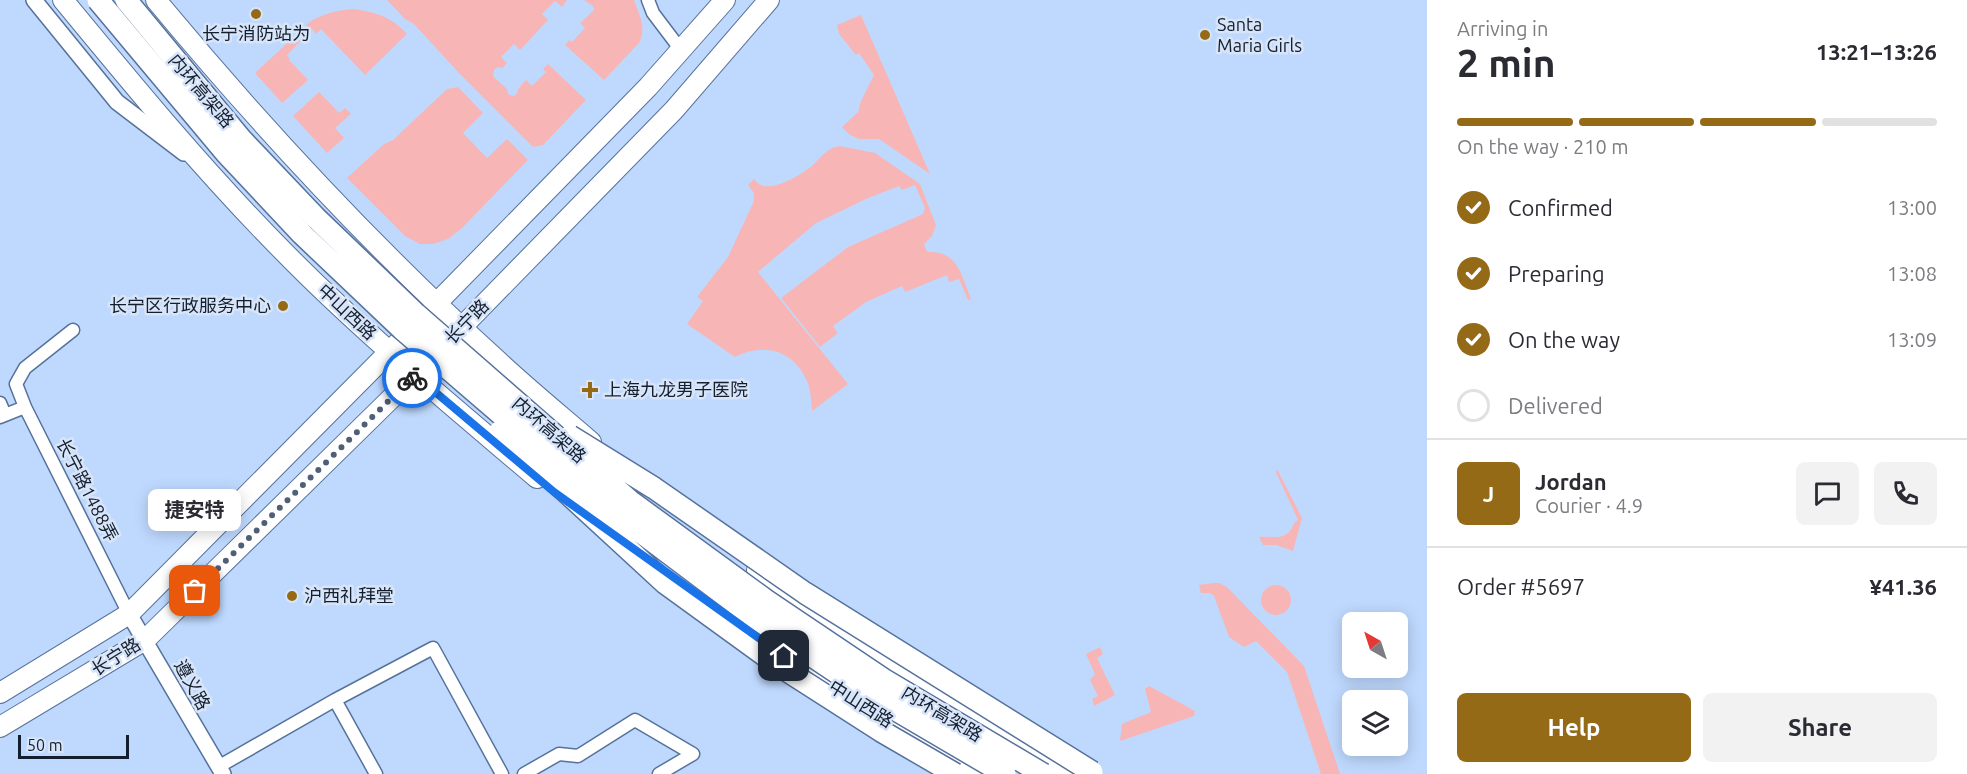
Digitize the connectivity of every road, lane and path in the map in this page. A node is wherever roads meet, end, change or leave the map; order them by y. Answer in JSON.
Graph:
{"nodes":[{"id":1,"x":34,"y":0,"type":"edge"},
{"id":2,"x":63,"y":0,"type":"edge"},
{"id":3,"x":98,"y":0,"type":"edge"},
{"id":4,"x":126,"y":0,"type":"edge"},
{"id":5,"x":156,"y":0,"type":"edge"},
{"id":6,"x":648,"y":0,"type":"edge"},
{"id":7,"x":724,"y":0,"type":"edge"},
{"id":8,"x":769,"y":0,"type":"edge"},
{"id":9,"x":681,"y":51,"type":"junction"},
{"id":10,"x":207,"y":171,"type":"junction"},
{"id":11,"x":437,"y":303,"type":"junction"},
{"id":12,"x":462,"y":326,"type":"junction"},
{"id":13,"x":402,"y":328,"type":"junction"},
{"id":14,"x":73,"y":330,"type":"dead end"},
{"id":15,"x":389,"y":351,"type":"junction"},
{"id":16,"x":415,"y":375,"type":"junction"},
{"id":17,"x":25,"y":407,"type":"junction"},
{"id":18,"x":2,"y":412,"type":"edge"},
{"id":19,"x":530,"y":414,"type":"junction"},
{"id":20,"x":129,"y":614,"type":"junction"},
{"id":21,"x":145,"y":640,"type":"junction"},
{"id":22,"x":0,"y":693,"type":"edge"},
{"id":23,"x":335,"y":700,"type":"junction"},
{"id":24,"x":0,"y":727,"type":"edge"},
{"id":25,"x":221,"y":770,"type":"edge"},
{"id":26,"x":1083,"y":773,"type":"edge"},
{"id":27,"x":376,"y":774,"type":"edge"},
{"id":28,"x":502,"y":774,"type":"edge"},
{"id":29,"x":524,"y":774,"type":"edge"},
{"id":30,"x":659,"y":774,"type":"edge"},
{"id":31,"x":955,"y":774,"type":"edge"},
{"id":32,"x":976,"y":774,"type":"edge"},
{"id":33,"x":1005,"y":774,"type":"edge"},
{"id":34,"x":1043,"y":774,"type":"edge"}],
"edges":[{"from":1,"to":10,"type":"street"},
{"from":2,"to":10,"type":"main road","name":"中山西路"},
{"from":3,"to":13,"type":"highway","name":"内环高架路","bridge":true},
{"from":4,"to":19,"type":"highway","name":"内环高架路","bridge":true},
{"from":5,"to":11,"type":"main road"},
{"from":6,"to":9,"type":"street"},
{"from":7,"to":9,"type":"main road","name":"长宁路"},
{"from":8,"to":12,"type":"main road","name":"长宁路"},
{"from":9,"to":11,"type":"main road","name":"长宁路"},
{"from":10,"to":15,"type":"main road","name":"中山西路"},
{"from":11,"to":12,"type":"main road"},
{"from":11,"to":15,"type":"main road","name":"长宁路"},
{"from":12,"to":16,"type":"main road","name":"长宁路"},
{"from":12,"to":26,"type":"main road"},
{"from":13,"to":31,"type":"highway","bridge":true},
{"from":13,"to":33,"type":"highway","name":"内环高架路","bridge":true},
{"from":14,"to":17,"type":"street","name":"长宁路1488弄"},
{"from":15,"to":16,"type":"main road","name":"中山西路"},
{"from":15,"to":20,"type":"main road","name":"长宁路"},
{"from":16,"to":21,"type":"main road","name":"长宁路"},
{"from":16,"to":32,"type":"main road","name":"中山西路"},
{"from":17,"to":18,"type":"street"},
{"from":17,"to":20,"type":"street","name":"长宁路1488弄"},
{"from":19,"to":26,"type":"highway","bridge":true},
{"from":19,"to":34,"type":"highway","name":"内环高架路","bridge":true},
{"from":20,"to":21,"type":"street","name":"遵义路"},
{"from":20,"to":22,"type":"main road","name":"长宁路"},
{"from":21,"to":24,"type":"main road","name":"长宁路"},
{"from":21,"to":25,"type":"street","name":"遵义路"},
{"from":23,"to":25,"type":"street"},
{"from":23,"to":27,"type":"street"},
{"from":23,"to":28,"type":"street"},
{"from":29,"to":30,"type":"street"}]}
